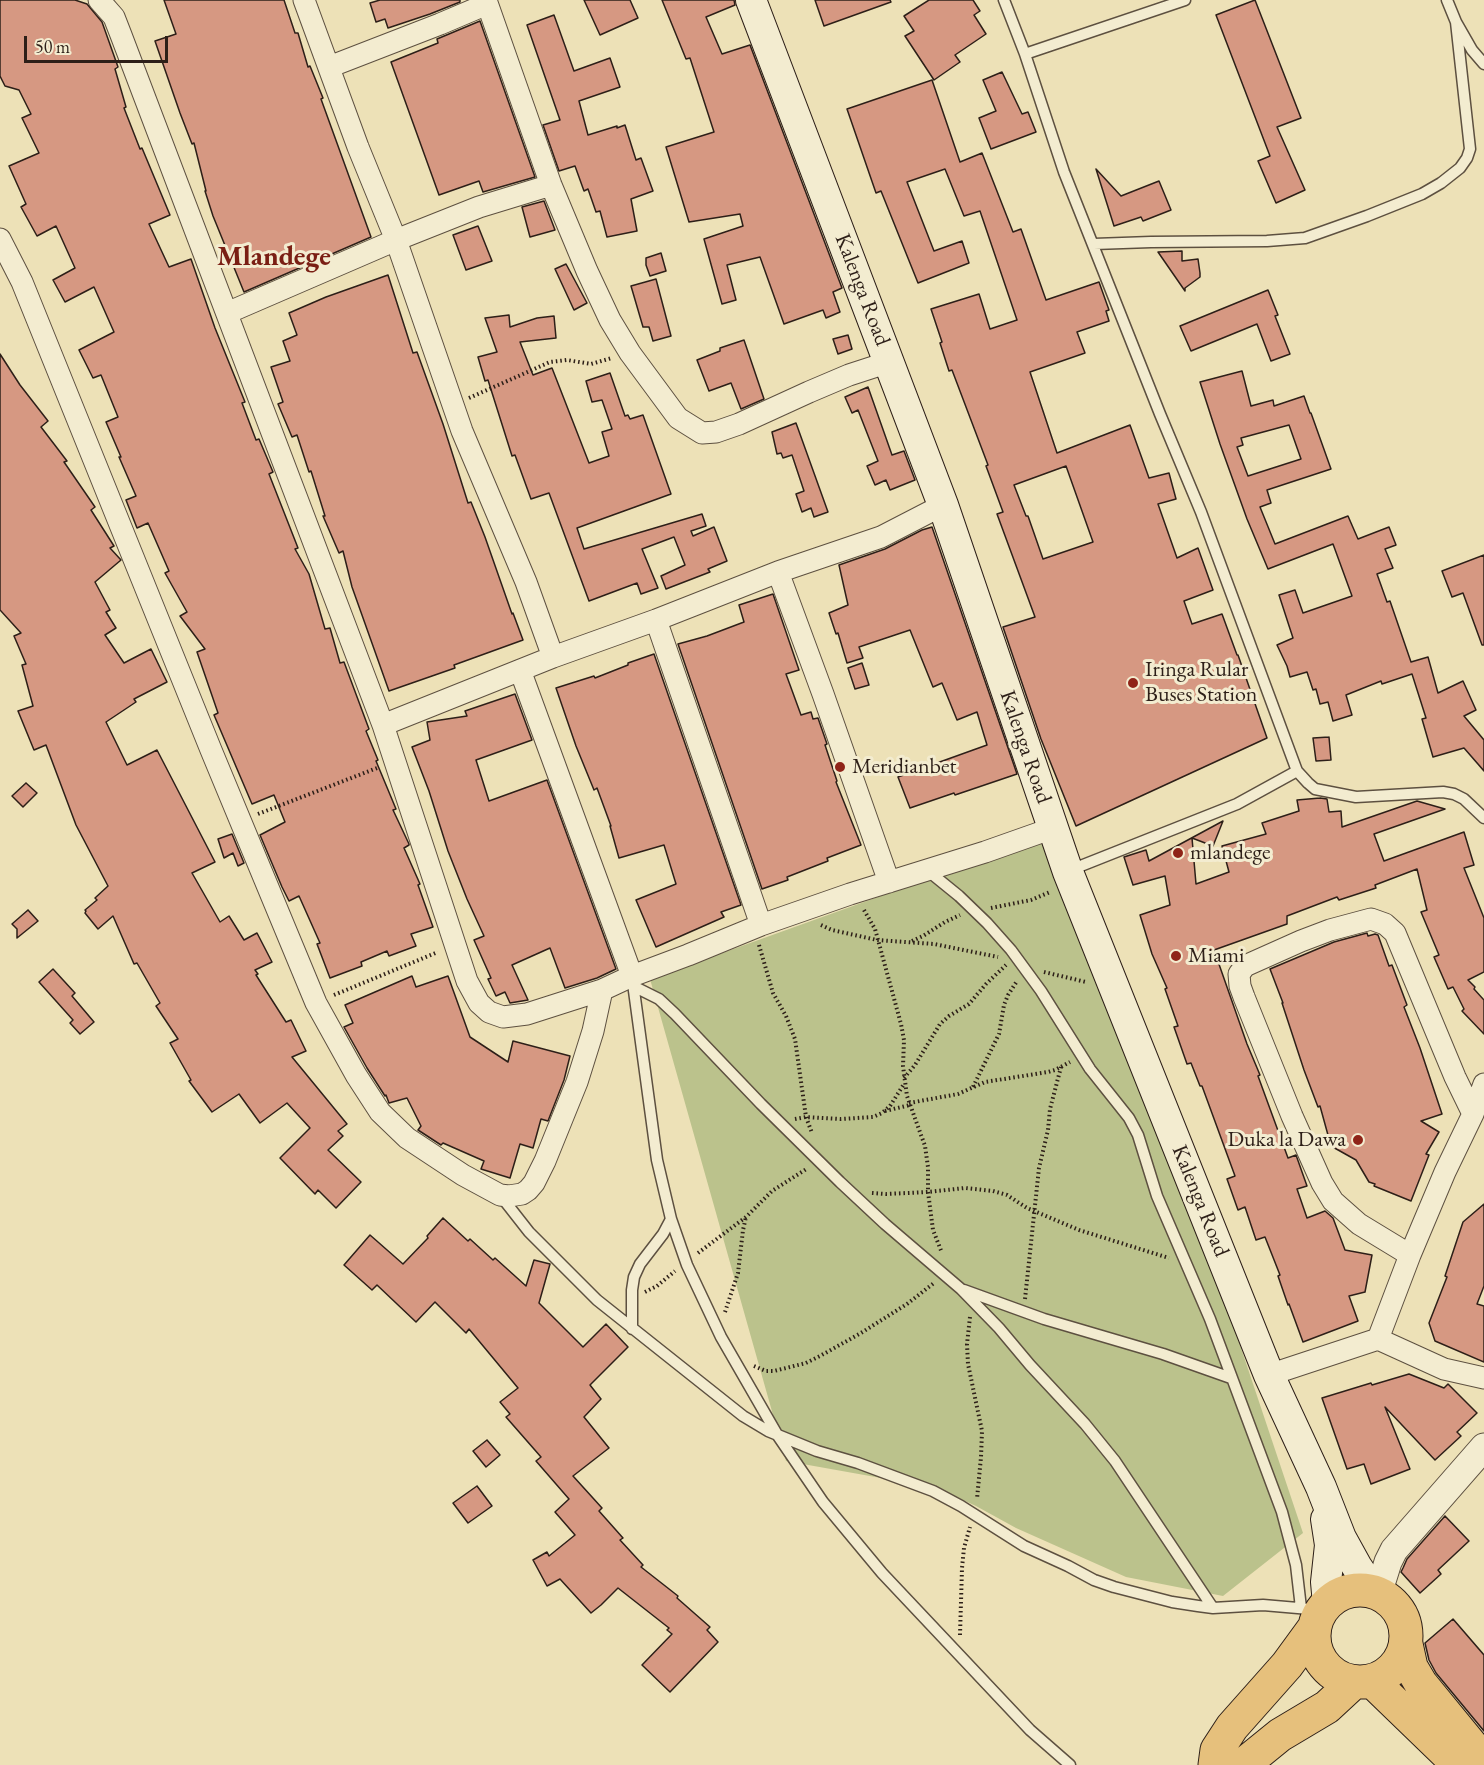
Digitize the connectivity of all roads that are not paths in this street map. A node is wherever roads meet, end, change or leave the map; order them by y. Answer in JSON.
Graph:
{"nodes":[{"id":1,"x":99,"y":0,"type":"edge"},
{"id":2,"x":304,"y":0,"type":"edge"},
{"id":3,"x":751,"y":0,"type":"edge"},
{"id":4,"x":1004,"y":0,"type":"edge"},
{"id":5,"x":1185,"y":0,"type":"edge"},
{"id":6,"x":1447,"y":0,"type":"edge"},
{"id":7,"x":486,"y":2,"type":"edge"},
{"id":8,"x":1456,"y":22,"type":"junction"},
{"id":9,"x":1025,"y":54,"type":"junction"},
{"id":10,"x":1483,"y":62,"type":"edge"},
{"id":11,"x":329,"y":67,"type":"junction"},
{"id":12,"x":551,"y":185,"type":"junction"},
{"id":13,"x":0,"y":239,"type":"edge"},
{"id":14,"x":396,"y":240,"type":"junction"},
{"id":15,"x":1094,"y":244,"type":"junction"},
{"id":16,"x":227,"y":313,"type":"junction"},
{"id":17,"x":889,"y":362,"type":"junction"},
{"id":18,"x":943,"y":505,"type":"junction"},
{"id":19,"x":778,"y":572,"type":"junction"},
{"id":20,"x":656,"y":620,"type":"junction"},
{"id":21,"x":553,"y":657,"type":"junction"},
{"id":22,"x":520,"y":670,"type":"junction"},
{"id":23,"x":383,"y":725,"type":"junction"},
{"id":24,"x":1297,"y":771,"type":"junction"},
{"id":25,"x":1484,"y":818,"type":"edge"},
{"id":26,"x":1053,"y":828,"type":"junction"},
{"id":27,"x":927,"y":869,"type":"junction"},
{"id":28,"x":1061,"y":881,"type":"junction"},
{"id":29,"x":889,"y":882,"type":"junction"},
{"id":30,"x":758,"y":926,"type":"junction"},
{"id":31,"x":632,"y":981,"type":"junction"},
{"id":32,"x":602,"y":990,"type":"junction"},
{"id":33,"x":1484,"y":1084,"type":"edge"},
{"id":34,"x":1473,"y":1114,"type":"junction"},
{"id":35,"x":500,"y":1195,"type":"junction"},
{"id":36,"x":671,"y":1219,"type":"junction"},
{"id":37,"x":1410,"y":1255,"type":"junction"},
{"id":38,"x":961,"y":1289,"type":"junction"},
{"id":39,"x":632,"y":1329,"type":"junction"},
{"id":40,"x":1378,"y":1339,"type":"junction"},
{"id":41,"x":1269,"y":1375,"type":"junction"},
{"id":42,"x":1231,"y":1378,"type":"junction"},
{"id":43,"x":1484,"y":1378,"type":"edge"},
{"id":44,"x":778,"y":1436,"type":"junction"},
{"id":45,"x":1484,"y":1448,"type":"edge"},
{"id":46,"x":1321,"y":1486,"type":"junction"},
{"id":47,"x":1376,"y":1593,"type":"junction"},
{"id":48,"x":1213,"y":1608,"type":"junction"},
{"id":49,"x":1316,"y":1613,"type":"junction"},
{"id":50,"x":1406,"y":1644,"type":"junction"},
{"id":51,"x":1363,"y":1681,"type":"junction"},
{"id":52,"x":1484,"y":1761,"type":"edge"},
{"id":53,"x":1070,"y":1765,"type":"edge"},
{"id":54,"x":1215,"y":1765,"type":"edge"},
{"id":55,"x":1243,"y":1765,"type":"edge"},
{"id":56,"x":1459,"y":1765,"type":"edge"}],
"edges":[{"from":1,"to":16,"type":"street"},
{"from":2,"to":11,"type":"street"},
{"from":3,"to":17,"type":"main road","name":"Kalenga Road"},
{"from":4,"to":9,"type":"lane"},
{"from":5,"to":9,"type":"lane"},
{"from":6,"to":8,"type":"lane"},
{"from":7,"to":11,"type":"street"},
{"from":7,"to":12,"type":"street"},
{"from":8,"to":10,"type":"lane"},
{"from":8,"to":15,"type":"lane"},
{"from":9,"to":15,"type":"lane"},
{"from":11,"to":14,"type":"street"},
{"from":12,"to":14,"type":"street"},
{"from":12,"to":17,"type":"street"},
{"from":13,"to":35,"type":"street"},
{"from":14,"to":16,"type":"street"},
{"from":14,"to":21,"type":"street"},
{"from":15,"to":24,"type":"lane"},
{"from":16,"to":23,"type":"street"},
{"from":17,"to":18,"type":"main road","name":"Kalenga Road"},
{"from":18,"to":19,"type":"street"},
{"from":18,"to":26,"type":"main road","name":"Kalenga Road"},
{"from":19,"to":20,"type":"street"},
{"from":19,"to":29,"type":"street"},
{"from":20,"to":21,"type":"street"},
{"from":20,"to":30,"type":"street"},
{"from":21,"to":22,"type":"street"},
{"from":22,"to":23,"type":"street"},
{"from":22,"to":31,"type":"street"},
{"from":23,"to":32,"type":"street"},
{"from":24,"to":25,"type":"lane"},
{"from":24,"to":28,"type":"lane"},
{"from":26,"to":27,"type":"street"},
{"from":26,"to":28,"type":"main road","name":"Kalenga Road"},
{"from":27,"to":29,"type":"street"},
{"from":27,"to":42,"type":"lane"},
{"from":28,"to":41,"type":"main road","name":"Kalenga Road"},
{"from":29,"to":30,"type":"street"},
{"from":30,"to":31,"type":"street"},
{"from":31,"to":32,"type":"street"},
{"from":31,"to":36,"type":"lane"},
{"from":31,"to":38,"type":"lane"},
{"from":32,"to":35,"type":"street"},
{"from":33,"to":34,"type":"street"},
{"from":34,"to":37,"type":"street"},
{"from":34,"to":37,"type":"street"},
{"from":35,"to":39,"type":"lane"},
{"from":36,"to":39,"type":"lane"},
{"from":36,"to":44,"type":"lane"},
{"from":37,"to":40,"type":"street"},
{"from":38,"to":42,"type":"lane"},
{"from":38,"to":48,"type":"lane"},
{"from":39,"to":44,"type":"lane"},
{"from":40,"to":41,"type":"street"},
{"from":40,"to":43,"type":"street"},
{"from":41,"to":46,"type":"main road","name":"Kalenga Road"},
{"from":42,"to":49,"type":"lane"},
{"from":44,"to":48,"type":"lane"},
{"from":44,"to":53,"type":"lane"},
{"from":45,"to":47,"type":"street"},
{"from":46,"to":47,"type":"main road","name":"Kalenga Road"},
{"from":46,"to":49,"type":"main road","name":"Kalenga Road"},
{"from":47,"to":49,"type":"highway"},
{"from":47,"to":50,"type":"highway"},
{"from":48,"to":49,"type":"lane"},
{"from":49,"to":51,"type":"highway"},
{"from":49,"to":54,"type":"highway"},
{"from":50,"to":51,"type":"highway"},
{"from":50,"to":52,"type":"highway"},
{"from":51,"to":55,"type":"highway"},
{"from":51,"to":56,"type":"highway"}]}
